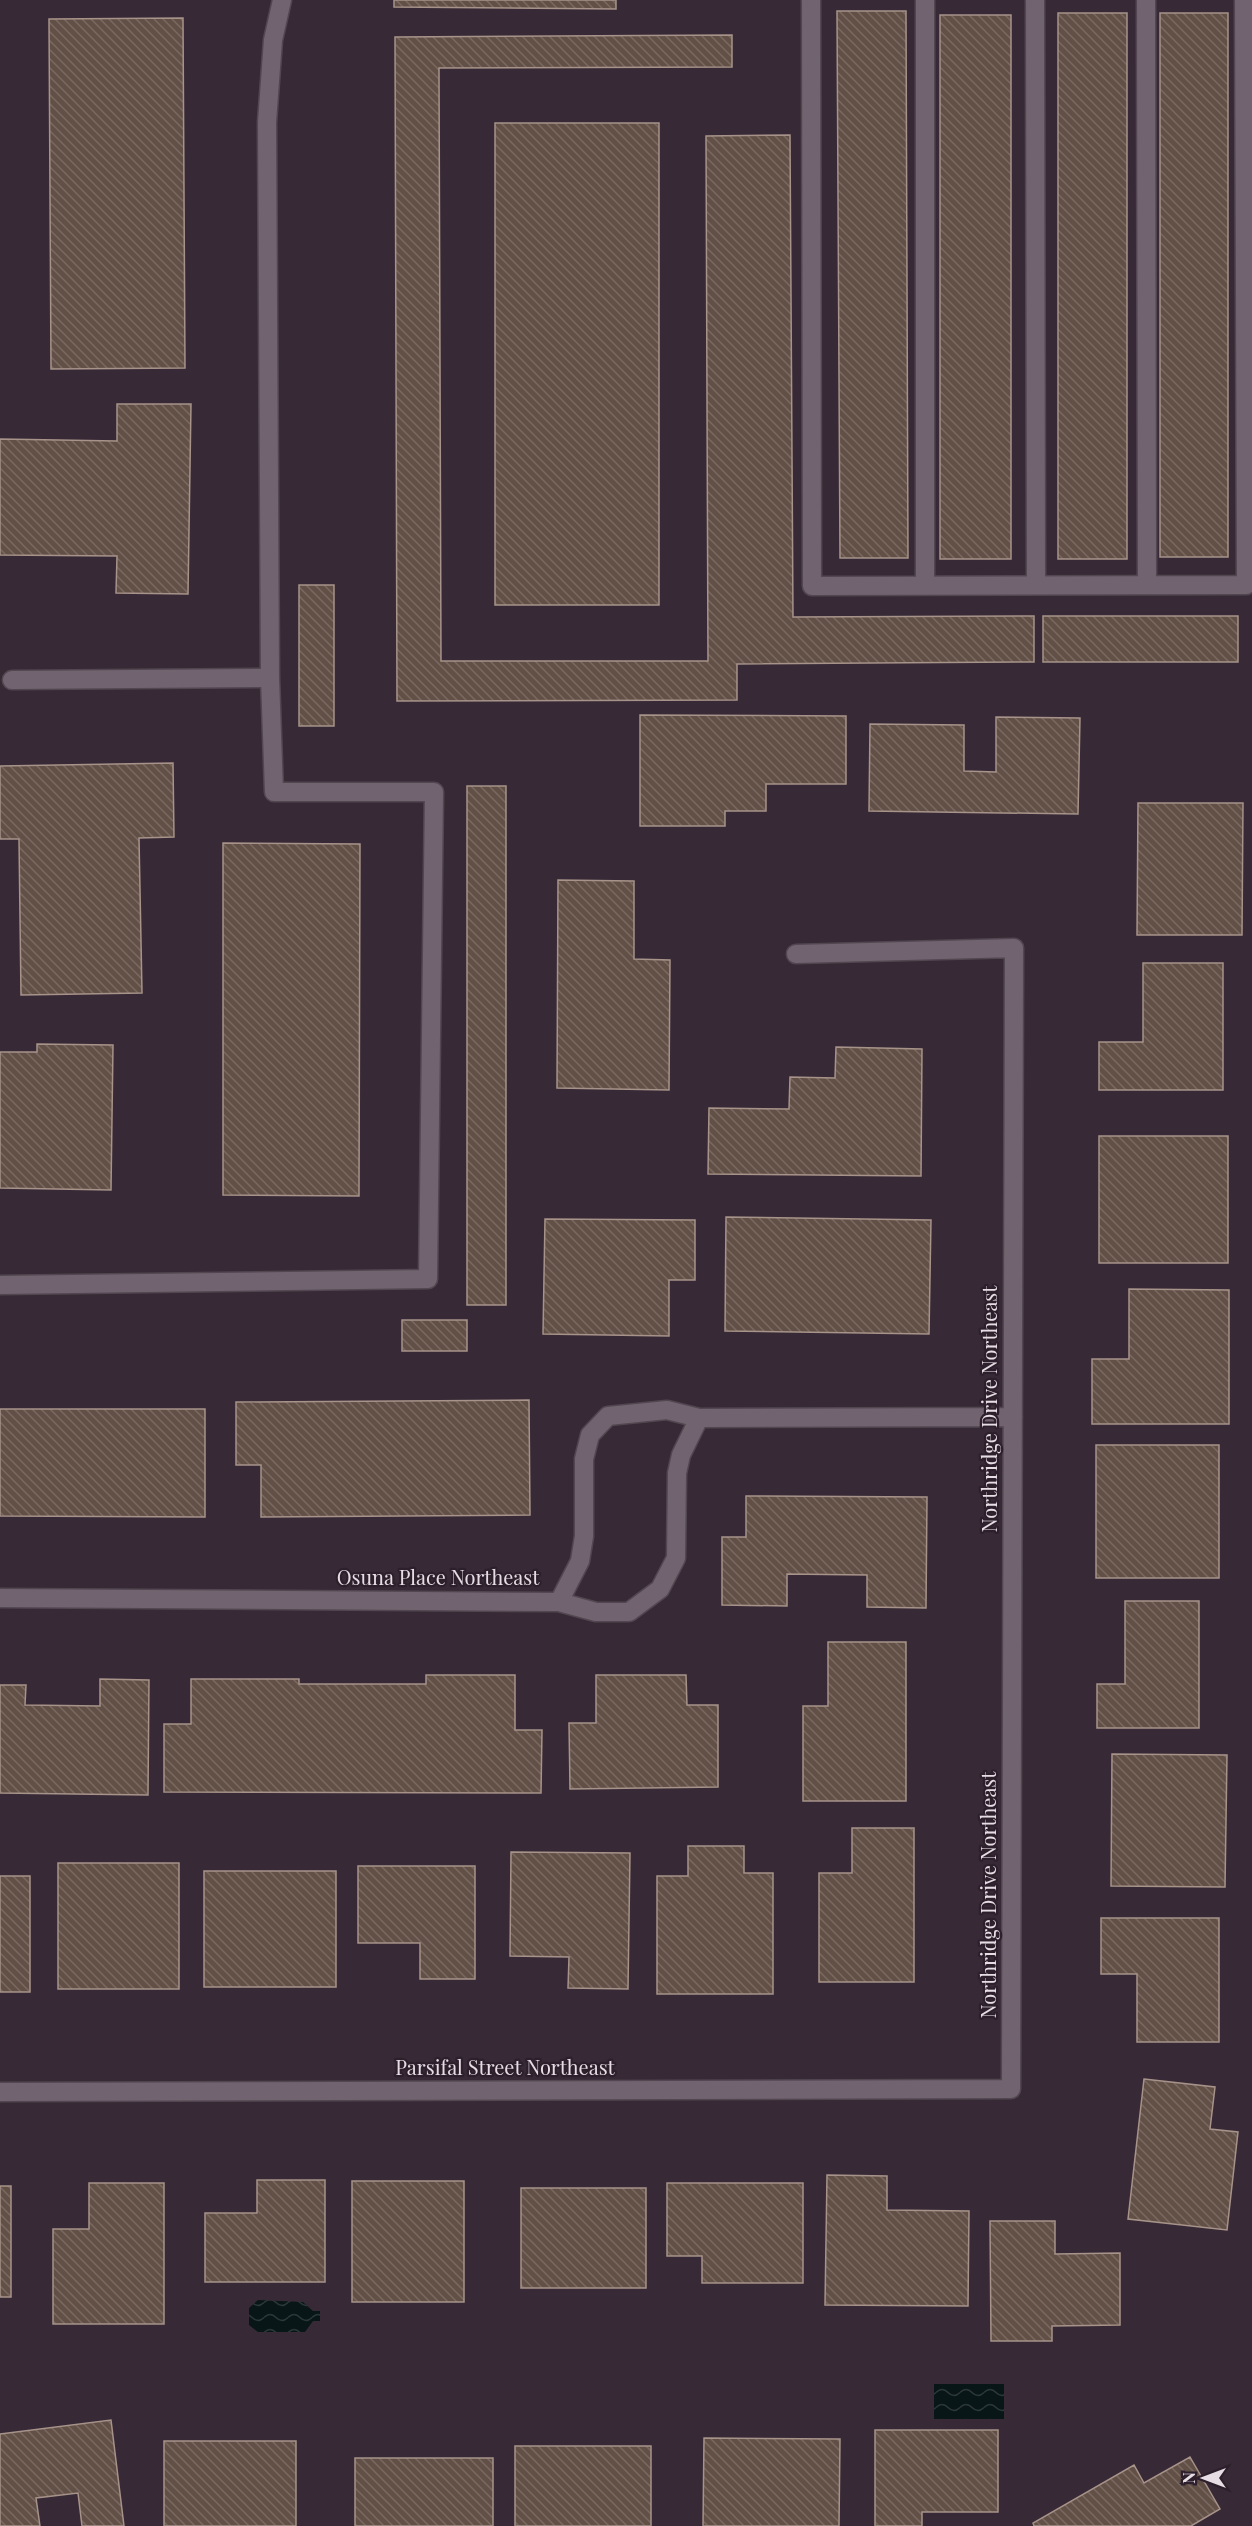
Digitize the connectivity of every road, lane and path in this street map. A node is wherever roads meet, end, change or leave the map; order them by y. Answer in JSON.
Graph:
{"nodes":[{"id":1,"x":282,"y":0,"type":"edge"},
{"id":2,"x":811,"y":0,"type":"edge"},
{"id":3,"x":925,"y":0,"type":"edge"},
{"id":4,"x":1035,"y":0,"type":"edge"},
{"id":5,"x":1146,"y":0,"type":"edge"},
{"id":6,"x":1244,"y":0,"type":"edge"},
{"id":7,"x":925,"y":585,"type":"junction"},
{"id":8,"x":1036,"y":585,"type":"junction"},
{"id":9,"x":1147,"y":585,"type":"junction"},
{"id":10,"x":270,"y":678,"type":"junction"},
{"id":11,"x":12,"y":680,"type":"dead end"},
{"id":12,"x":796,"y":954,"type":"dead end"},
{"id":13,"x":0,"y":1285,"type":"edge"},
{"id":14,"x":1013,"y":1417,"type":"junction"},
{"id":15,"x":699,"y":1418,"type":"junction"},
{"id":16,"x":0,"y":1598,"type":"edge"},
{"id":17,"x":559,"y":1602,"type":"junction"},
{"id":18,"x":1011,"y":2089,"type":"joint"},
{"id":19,"x":0,"y":2092,"type":"edge"}],
"edges":[{"from":1,"to":10,"type":"street"},
{"from":2,"to":7,"type":"street"},
{"from":3,"to":7,"type":"street"},
{"from":4,"to":8,"type":"street"},
{"from":5,"to":9,"type":"street"},
{"from":6,"to":9,"type":"street"},
{"from":7,"to":8,"type":"street"},
{"from":8,"to":9,"type":"street"},
{"from":10,"to":11,"type":"street"},
{"from":10,"to":13,"type":"street"},
{"from":12,"to":14,"type":"street","name":"Northridge Drive Northeast"},
{"from":14,"to":15,"type":"street","name":"Osuna Place Northeast"},
{"from":14,"to":18,"type":"street","name":"Northridge Drive Northeast"},
{"from":15,"to":17,"type":"street"},
{"from":15,"to":17,"type":"street","name":"Osuna Place Northeast"},
{"from":16,"to":17,"type":"street","name":"Osuna Place Northeast"},
{"from":18,"to":19,"type":"street","name":"Parsifal Street Northeast"}]}
